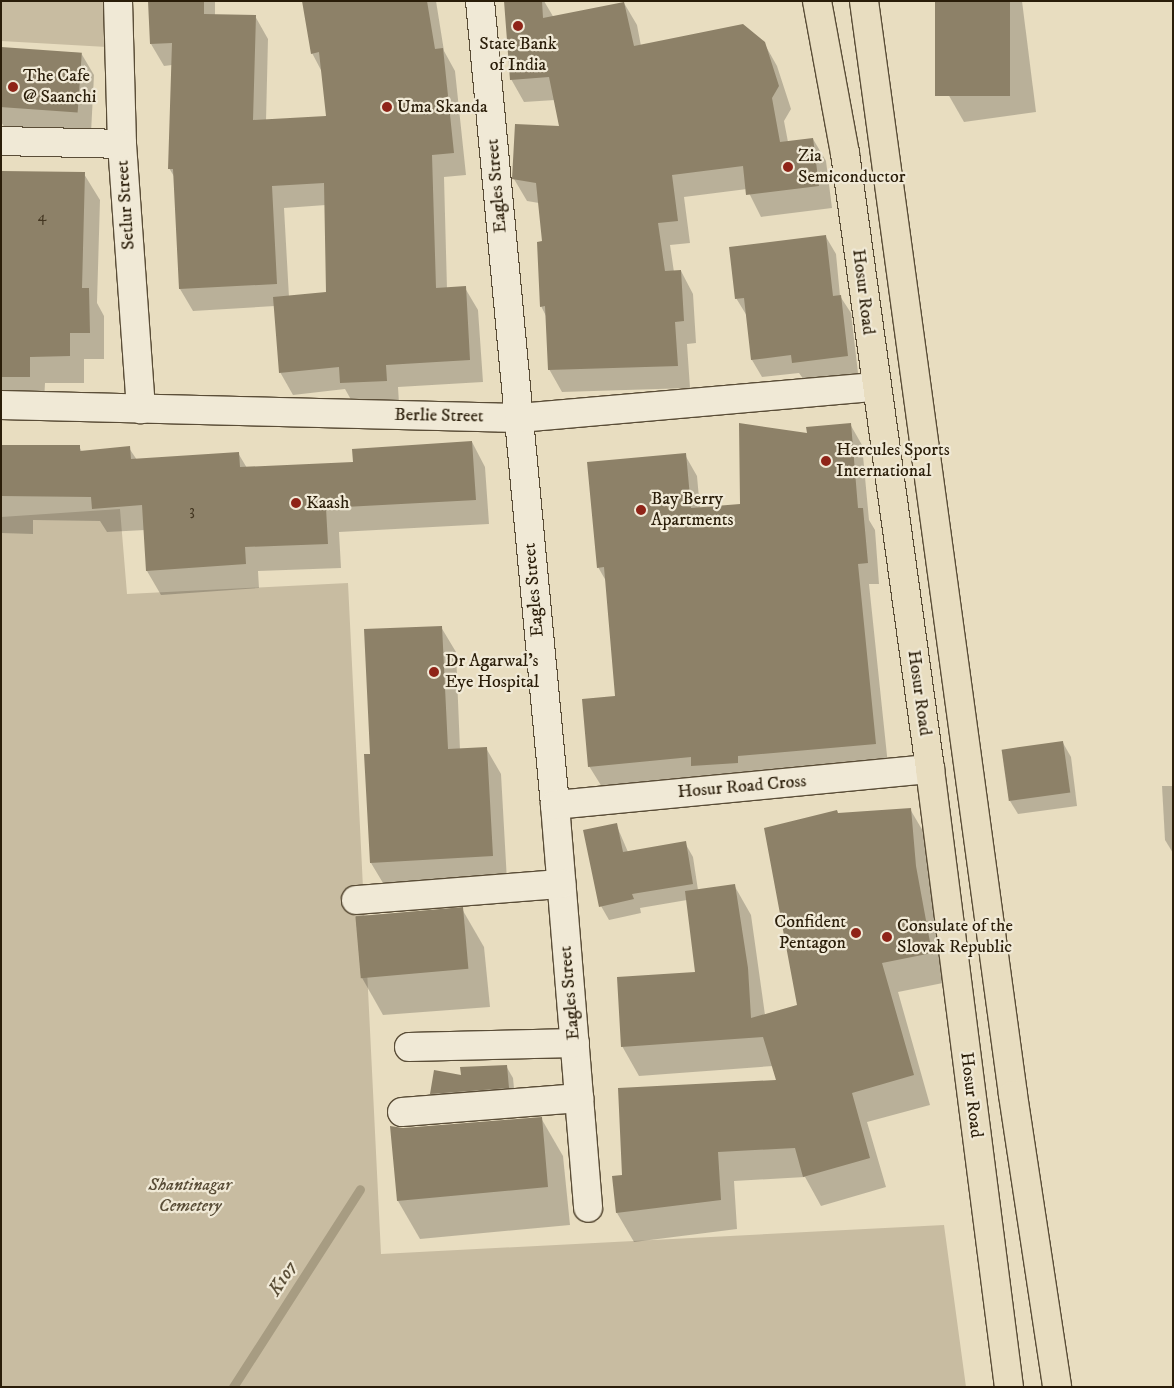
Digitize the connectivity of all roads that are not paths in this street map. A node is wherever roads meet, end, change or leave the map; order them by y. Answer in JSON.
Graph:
{"nodes":[{"id":1,"x":118,"y":1,"type":"edge"},
{"id":2,"x":480,"y":1,"type":"edge"},
{"id":3,"x":817,"y":1,"type":"edge"},
{"id":4,"x":864,"y":1,"type":"edge"},
{"id":5,"x":1,"y":141,"type":"edge"},
{"id":6,"x":122,"y":144,"type":"junction"},
{"id":7,"x":875,"y":387,"type":"junction"},
{"id":8,"x":1,"y":405,"type":"edge"},
{"id":9,"x":141,"y":409,"type":"junction"},
{"id":10,"x":518,"y":418,"type":"junction"},
{"id":11,"x":930,"y":770,"type":"junction"},
{"id":12,"x":554,"y":805,"type":"junction"},
{"id":13,"x":561,"y":884,"type":"junction"},
{"id":14,"x":356,"y":900,"type":"dead end"},
{"id":15,"x":575,"y":1043,"type":"junction"},
{"id":16,"x":409,"y":1047,"type":"dead end"},
{"id":17,"x":579,"y":1098,"type":"junction"},
{"id":18,"x":402,"y":1112,"type":"dead end"},
{"id":19,"x":588,"y":1208,"type":"dead end"},
{"id":20,"x":1009,"y":1387,"type":"edge"},
{"id":21,"x":1056,"y":1387,"type":"edge"}],
"edges":[{"from":1,"to":6,"type":"street","name":"Setlur Street"},
{"from":2,"to":10,"type":"street","name":"Eagles Street"},
{"from":3,"to":7,"type":"main road","name":"Hosur Road"},
{"from":4,"to":21,"type":"main road"},
{"from":5,"to":6,"type":"street"},
{"from":6,"to":9,"type":"street","name":"Setlur Street"},
{"from":7,"to":10,"type":"street","name":"Berlie Street"},
{"from":7,"to":11,"type":"main road","name":"Hosur Road"},
{"from":8,"to":9,"type":"street","name":"Berlie Street"},
{"from":9,"to":10,"type":"street","name":"Berlie Street"},
{"from":10,"to":12,"type":"street","name":"Eagles Street"},
{"from":11,"to":12,"type":"street","name":"Hosur Road Cross"},
{"from":11,"to":20,"type":"main road","name":"Hosur Road"},
{"from":12,"to":13,"type":"street","name":"Eagles Street"},
{"from":13,"to":14,"type":"street"},
{"from":13,"to":15,"type":"street","name":"Eagles Street"},
{"from":15,"to":16,"type":"street"},
{"from":15,"to":17,"type":"street","name":"Eagles Street"},
{"from":17,"to":18,"type":"street"},
{"from":17,"to":19,"type":"street","name":"Eagles Street"}]}
